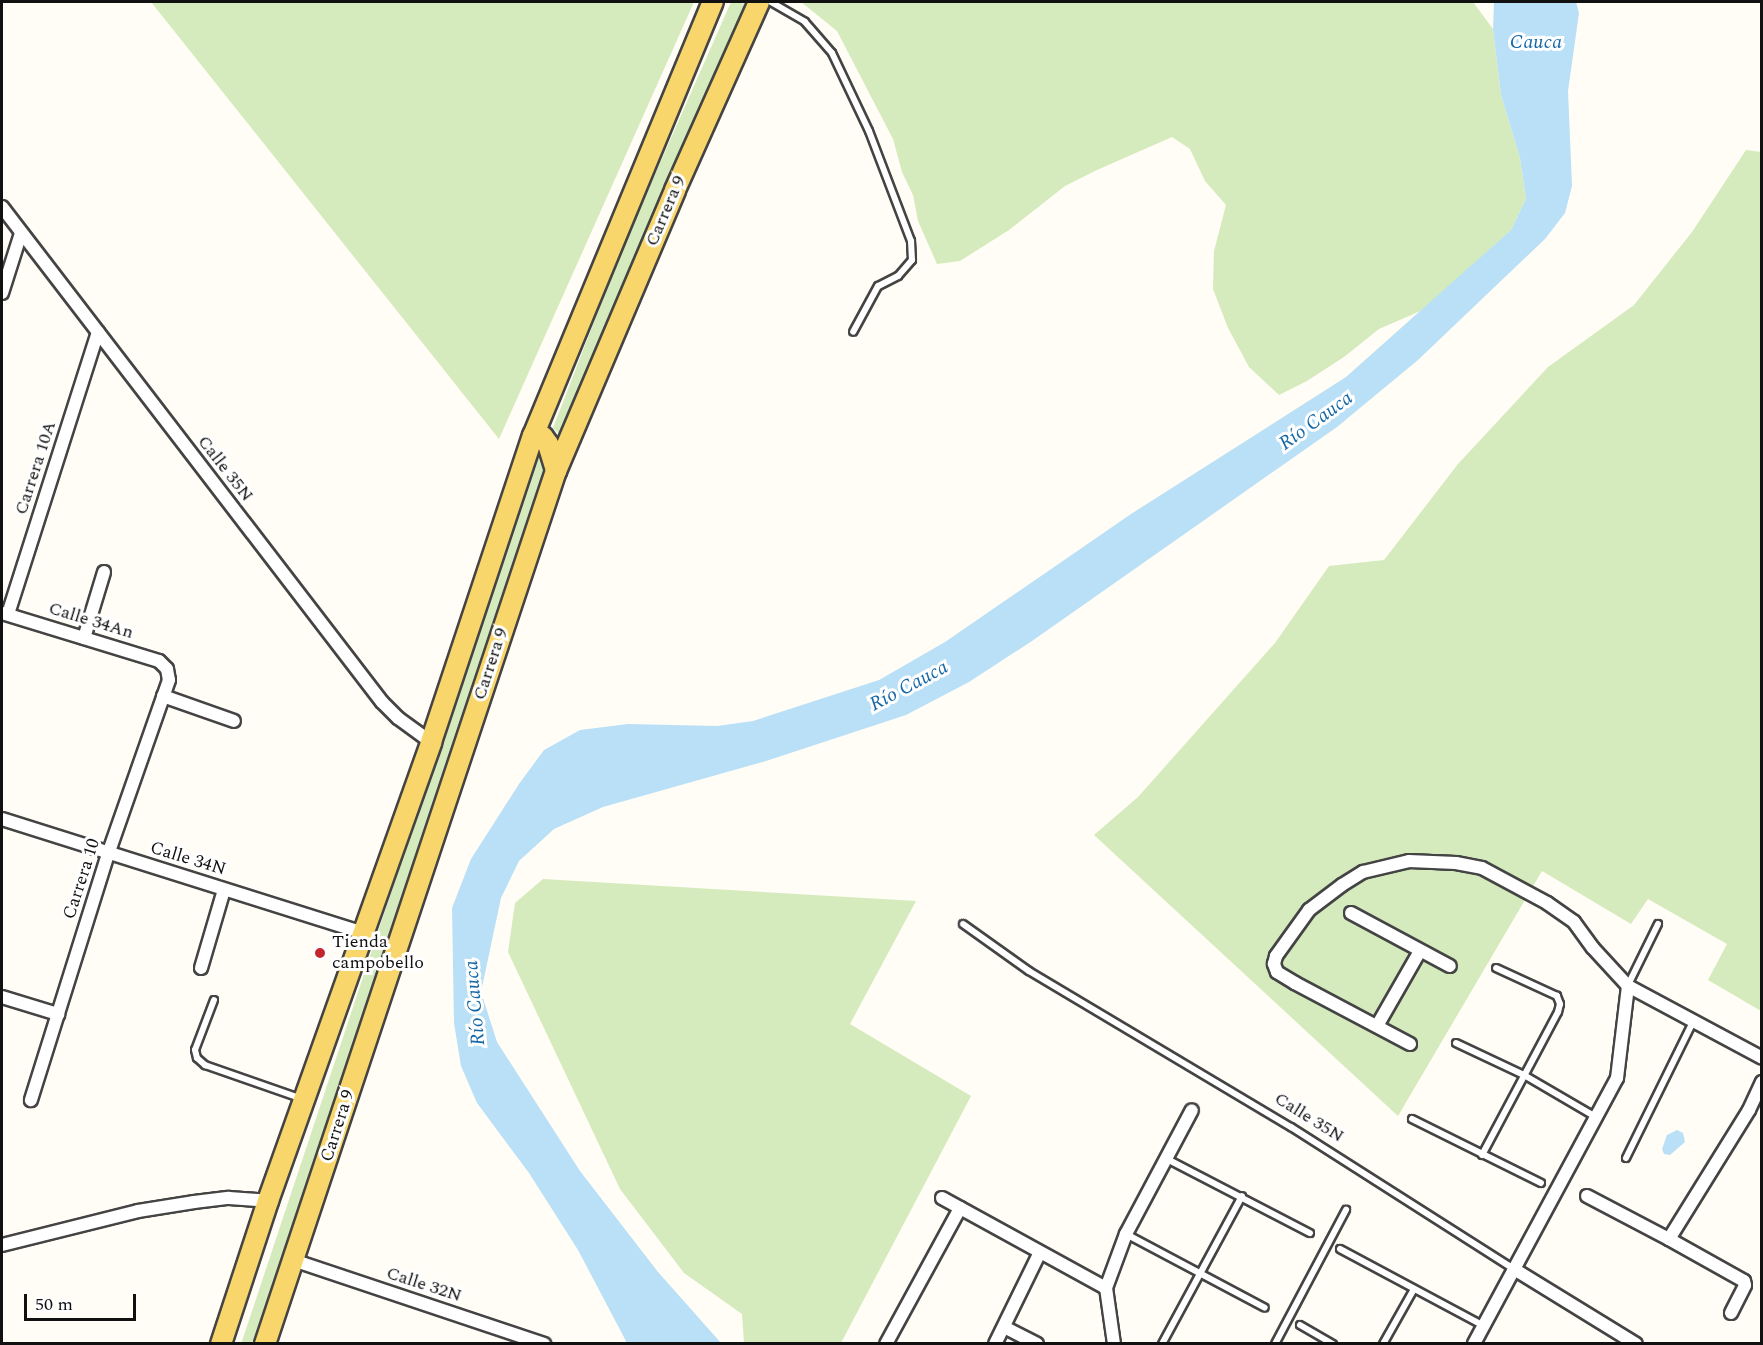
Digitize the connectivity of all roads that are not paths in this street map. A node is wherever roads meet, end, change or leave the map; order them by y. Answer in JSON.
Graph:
{"nodes":[{"id":1,"x":713,"y":2,"type":"edge"},
{"id":2,"x":759,"y":2,"type":"edge"},
{"id":3,"x":771,"y":2,"type":"edge"},
{"id":4,"x":2,"y":207,"type":"edge"},
{"id":5,"x":21,"y":233,"type":"junction"},
{"id":6,"x":2,"y":293,"type":"edge"},
{"id":7,"x":98,"y":332,"type":"junction"},
{"id":8,"x":853,"y":332,"type":"dead end"},
{"id":9,"x":533,"y":436,"type":"junction"},
{"id":10,"x":556,"y":471,"type":"junction"},
{"id":11,"x":104,"y":572,"type":"dead end"},
{"id":12,"x":5,"y":613,"type":"edge"},
{"id":13,"x":84,"y":638,"type":"junction"},
{"id":14,"x":167,"y":669,"type":"joint"},
{"id":15,"x":163,"y":696,"type":"junction"},
{"id":16,"x":234,"y":721,"type":"dead end"},
{"id":17,"x":431,"y":742,"type":"junction"},
{"id":18,"x":2,"y":819,"type":"edge"},
{"id":19,"x":108,"y":854,"type":"junction"},
{"id":20,"x":225,"y":890,"type":"junction"},
{"id":21,"x":1351,"y":912,"type":"dead end"},
{"id":22,"x":963,"y":924,"type":"dead end"},
{"id":23,"x":1658,"y":924,"type":"dead end"},
{"id":24,"x":364,"y":933,"type":"junction"},
{"id":25,"x":1420,"y":951,"type":"junction"},
{"id":26,"x":1450,"y":966,"type":"dead end"},
{"id":27,"x":201,"y":968,"type":"dead end"},
{"id":28,"x":1496,"y":968,"type":"dead end"},
{"id":29,"x":1628,"y":986,"type":"junction"},
{"id":30,"x":2,"y":996,"type":"edge"},
{"id":31,"x":214,"y":1000,"type":"dead end"},
{"id":32,"x":58,"y":1014,"type":"junction"},
{"id":33,"x":1692,"y":1022,"type":"junction"},
{"id":34,"x":1377,"y":1026,"type":"junction"},
{"id":35,"x":1456,"y":1043,"type":"dead end"},
{"id":36,"x":1410,"y":1044,"type":"dead end"},
{"id":37,"x":1761,"y":1058,"type":"edge"},
{"id":38,"x":1524,"y":1075,"type":"junction"},
{"id":39,"x":1761,"y":1082,"type":"edge"},
{"id":40,"x":31,"y":1100,"type":"dead end"},
{"id":41,"x":304,"y":1100,"type":"junction"},
{"id":42,"x":1192,"y":1110,"type":"dead end"},
{"id":43,"x":1597,"y":1117,"type":"junction"},
{"id":44,"x":1412,"y":1119,"type":"dead end"},
{"id":45,"x":1482,"y":1155,"type":"junction"},
{"id":46,"x":1626,"y":1158,"type":"dead end"},
{"id":47,"x":1167,"y":1159,"type":"junction"},
{"id":48,"x":1541,"y":1183,"type":"dead end"},
{"id":49,"x":1242,"y":1196,"type":"junction"},
{"id":50,"x":1587,"y":1196,"type":"dead end"},
{"id":51,"x":942,"y":1198,"type":"dead end"},
{"id":52,"x":268,"y":1201,"type":"junction"},
{"id":53,"x":960,"y":1208,"type":"junction"},
{"id":54,"x":1346,"y":1210,"type":"dead end"},
{"id":55,"x":1310,"y":1233,"type":"dead end"},
{"id":56,"x":1126,"y":1234,"type":"junction"},
{"id":57,"x":1669,"y":1239,"type":"junction"},
{"id":58,"x":2,"y":1245,"type":"edge"},
{"id":59,"x":1340,"y":1249,"type":"dead end"},
{"id":60,"x":1040,"y":1252,"type":"junction"},
{"id":61,"x":293,"y":1260,"type":"junction"},
{"id":62,"x":1514,"y":1269,"type":"junction"},
{"id":63,"x":1201,"y":1273,"type":"junction"},
{"id":64,"x":1106,"y":1288,"type":"junction"},
{"id":65,"x":1414,"y":1289,"type":"junction"},
{"id":66,"x":1265,"y":1308,"type":"dead end"},
{"id":67,"x":1731,"y":1313,"type":"dead end"},
{"id":68,"x":1300,"y":1325,"type":"dead end"},
{"id":69,"x":1484,"y":1326,"type":"junction"},
{"id":70,"x":1004,"y":1327,"type":"junction"},
{"id":71,"x":1478,"y":1342,"type":"edge"},
{"id":72,"x":222,"y":1344,"type":"edge"},
{"id":73,"x":266,"y":1344,"type":"edge"},
{"id":74,"x":544,"y":1344,"type":"edge"},
{"id":75,"x":886,"y":1344,"type":"edge"},
{"id":76,"x":995,"y":1344,"type":"edge"},
{"id":77,"x":1037,"y":1344,"type":"edge"},
{"id":78,"x":1114,"y":1344,"type":"edge"},
{"id":79,"x":1162,"y":1344,"type":"edge"},
{"id":80,"x":1275,"y":1344,"type":"edge"},
{"id":81,"x":1333,"y":1344,"type":"edge"},
{"id":82,"x":1383,"y":1344,"type":"edge"},
{"id":83,"x":1636,"y":1344,"type":"edge"}],
"edges":[{"from":1,"to":9,"type":"main road","name":"Carrera 9"},
{"from":2,"to":10,"type":"main road","name":"Carrera 9"},
{"from":3,"to":8,"type":"lane"},
{"from":4,"to":5,"type":"street","name":"Calle 35N"},
{"from":5,"to":6,"type":"street"},
{"from":5,"to":7,"type":"street","name":"Calle 35N"},
{"from":7,"to":12,"type":"street","name":"Carrera 10A"},
{"from":7,"to":17,"type":"street","name":"Calle 35N"},
{"from":9,"to":10,"type":"main road"},
{"from":9,"to":17,"type":"main road","name":"Carrera 9"},
{"from":10,"to":61,"type":"main road","name":"Carrera 9"},
{"from":11,"to":13,"type":"street"},
{"from":12,"to":13,"type":"street","name":"Calle 34An"},
{"from":13,"to":14,"type":"street","name":"Calle 34An"},
{"from":14,"to":15,"type":"street","name":"Carrera 10"},
{"from":15,"to":16,"type":"street"},
{"from":15,"to":19,"type":"street","name":"Carrera 10"},
{"from":17,"to":24,"type":"main road","name":"Carrera 9"},
{"from":18,"to":19,"type":"street","name":"Calle 34N"},
{"from":19,"to":20,"type":"street","name":"Calle 34N"},
{"from":19,"to":32,"type":"street","name":"Carrera 10"},
{"from":20,"to":24,"type":"street","name":"Calle 34N"},
{"from":20,"to":27,"type":"street"},
{"from":21,"to":25,"type":"street"},
{"from":22,"to":62,"type":"lane","name":"Calle 35N"},
{"from":23,"to":29,"type":"lane"},
{"from":24,"to":41,"type":"main road","name":"Carrera 9"},
{"from":25,"to":26,"type":"street"},
{"from":25,"to":34,"type":"street"},
{"from":28,"to":38,"type":"lane"},
{"from":29,"to":33,"type":"street"},
{"from":29,"to":34,"type":"street"},
{"from":29,"to":43,"type":"street"},
{"from":30,"to":32,"type":"street"},
{"from":31,"to":41,"type":"lane"},
{"from":32,"to":40,"type":"street","name":"Carrera 10"},
{"from":33,"to":37,"type":"street"},
{"from":33,"to":46,"type":"lane"},
{"from":34,"to":36,"type":"street"},
{"from":35,"to":38,"type":"lane"},
{"from":38,"to":43,"type":"lane"},
{"from":38,"to":45,"type":"lane"},
{"from":39,"to":57,"type":"street"},
{"from":41,"to":52,"type":"main road","name":"Carrera 9"},
{"from":42,"to":47,"type":"street"},
{"from":43,"to":62,"type":"street"},
{"from":44,"to":45,"type":"lane"},
{"from":45,"to":48,"type":"lane"},
{"from":47,"to":49,"type":"lane"},
{"from":47,"to":56,"type":"street"},
{"from":49,"to":55,"type":"lane"},
{"from":49,"to":63,"type":"lane"},
{"from":50,"to":57,"type":"street"},
{"from":51,"to":53,"type":"street"},
{"from":52,"to":58,"type":"street"},
{"from":52,"to":72,"type":"main road","name":"Carrera 9"},
{"from":53,"to":60,"type":"street"},
{"from":53,"to":75,"type":"street"},
{"from":54,"to":80,"type":"lane"},
{"from":56,"to":63,"type":"lane"},
{"from":56,"to":64,"type":"street"},
{"from":57,"to":67,"type":"street"},
{"from":59,"to":65,"type":"lane"},
{"from":60,"to":64,"type":"street"},
{"from":60,"to":70,"type":"street"},
{"from":61,"to":73,"type":"main road","name":"Carrera 9"},
{"from":61,"to":74,"type":"street","name":"Calle 32N"},
{"from":62,"to":69,"type":"street"},
{"from":62,"to":83,"type":"street","name":"Calle 35N"},
{"from":63,"to":66,"type":"lane"},
{"from":63,"to":79,"type":"lane"},
{"from":64,"to":78,"type":"street"},
{"from":65,"to":69,"type":"lane"},
{"from":65,"to":82,"type":"lane"},
{"from":68,"to":81,"type":"lane"},
{"from":69,"to":71,"type":"street"},
{"from":70,"to":76,"type":"street"},
{"from":70,"to":77,"type":"street"}]}
